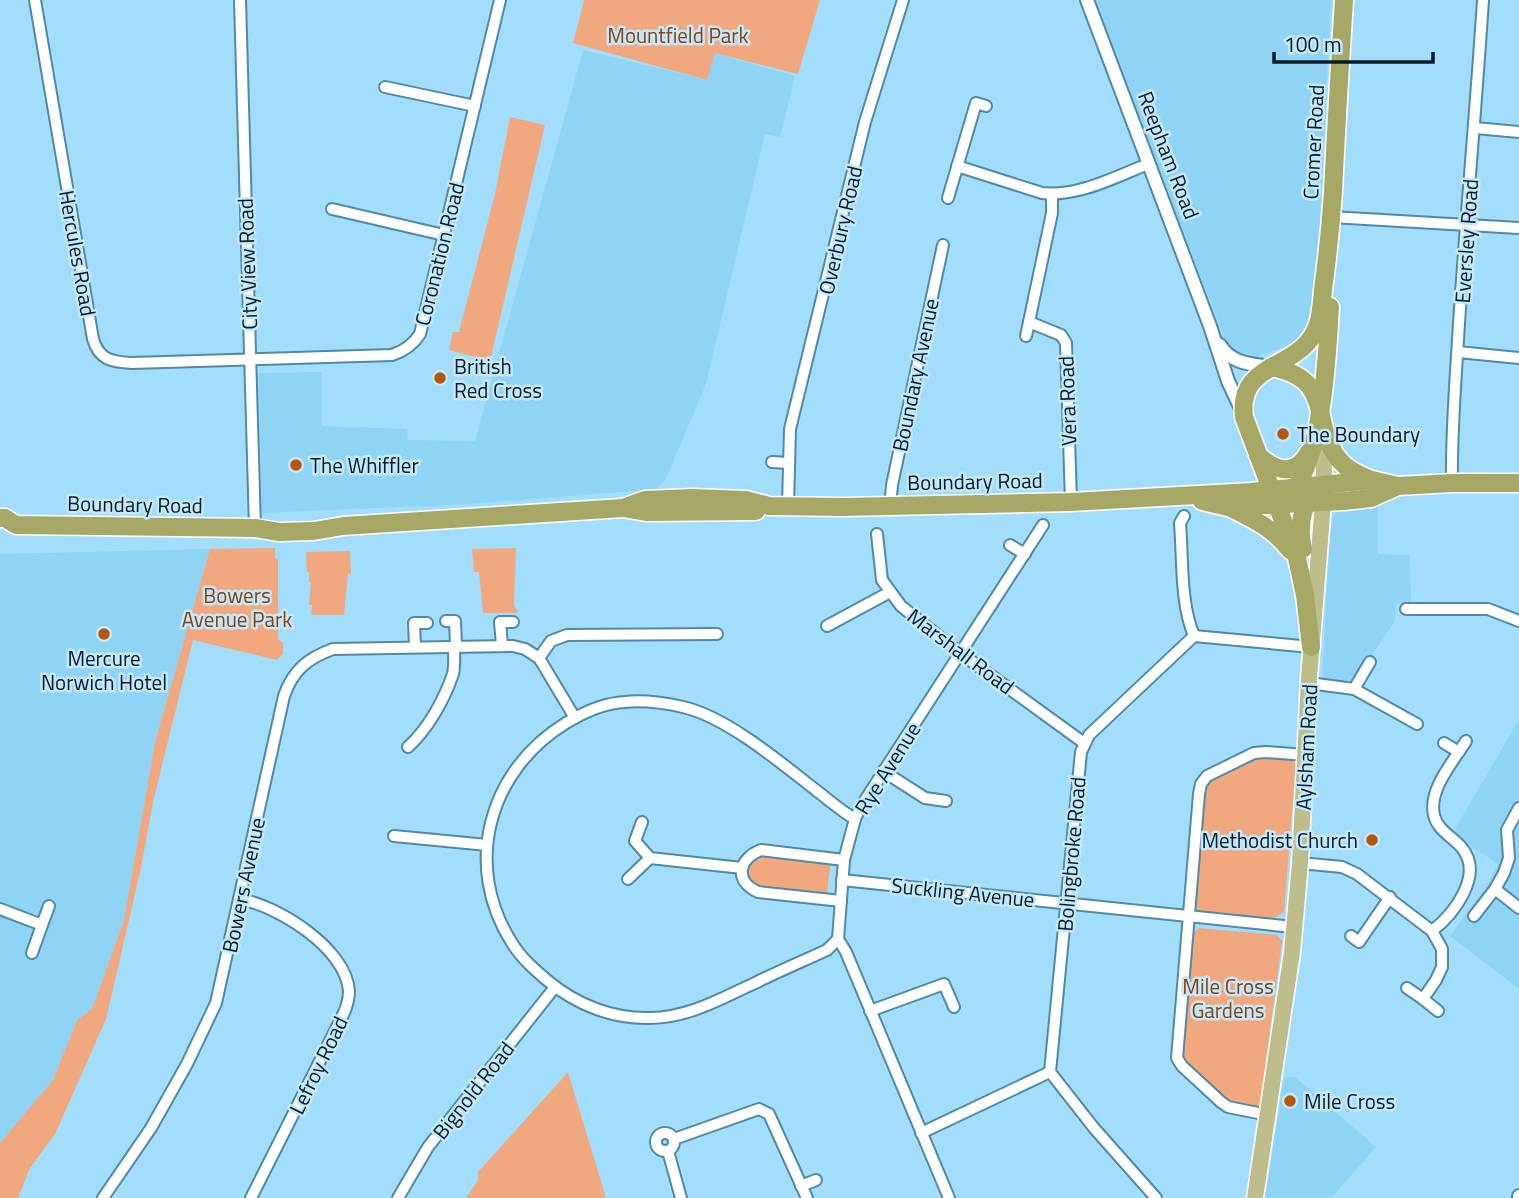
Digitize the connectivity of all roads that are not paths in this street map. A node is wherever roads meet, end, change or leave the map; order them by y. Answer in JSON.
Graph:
{"nodes":[{"id":1,"x":35,"y":0,"type":"edge"},
{"id":2,"x":240,"y":0,"type":"edge"},
{"id":3,"x":500,"y":0,"type":"edge"},
{"id":4,"x":903,"y":0,"type":"edge"},
{"id":5,"x":1087,"y":0,"type":"edge"},
{"id":6,"x":1344,"y":0,"type":"edge"},
{"id":7,"x":1483,"y":0,"type":"edge"},
{"id":8,"x":385,"y":87,"type":"dead end"},
{"id":9,"x":976,"y":103,"type":"dead end"},
{"id":10,"x":475,"y":106,"type":"junction"},
{"id":11,"x":1475,"y":128,"type":"junction"},
{"id":12,"x":1519,"y":132,"type":"edge"},
{"id":13,"x":1148,"y":164,"type":"junction"},
{"id":14,"x":957,"y":166,"type":"junction"},
{"id":15,"x":1052,"y":194,"type":"junction"},
{"id":16,"x":948,"y":198,"type":"dead end"},
{"id":17,"x":332,"y":209,"type":"dead end"},
{"id":18,"x":1331,"y":217,"type":"junction"},
{"id":19,"x":1466,"y":224,"type":"junction"},
{"id":20,"x":1519,"y":228,"type":"edge"},
{"id":21,"x":444,"y":235,"type":"junction"},
{"id":22,"x":1329,"y":244,"type":"junction"},
{"id":23,"x":943,"y":245,"type":"dead end"},
{"id":24,"x":1029,"y":322,"type":"junction"},
{"id":25,"x":1210,"y":326,"type":"junction"},
{"id":26,"x":1026,"y":336,"type":"dead end"},
{"id":27,"x":1458,"y":352,"type":"junction"},
{"id":28,"x":1519,"y":358,"type":"edge"},
{"id":29,"x":250,"y":359,"type":"junction"},
{"id":30,"x":1271,"y":367,"type":"junction"},
{"id":31,"x":1320,"y":405,"type":"junction"},
{"id":32,"x":1244,"y":416,"type":"junction"},
{"id":33,"x":1319,"y":438,"type":"junction"},
{"id":34,"x":1258,"y":455,"type":"junction"},
{"id":35,"x":772,"y":462,"type":"dead end"},
{"id":36,"x":788,"y":463,"type":"junction"},
{"id":37,"x":1372,"y":480,"type":"junction"},
{"id":38,"x":1452,"y":483,"type":"junction"},
{"id":39,"x":1519,"y":483,"type":"edge"},
{"id":40,"x":1398,"y":486,"type":"junction"},
{"id":41,"x":1303,"y":495,"type":"junction"},
{"id":42,"x":1182,"y":497,"type":"junction"},
{"id":43,"x":1071,"y":502,"type":"junction"},
{"id":44,"x":778,"y":506,"type":"junction"},
{"id":45,"x":890,"y":506,"type":"junction"},
{"id":46,"x":1228,"y":506,"type":"junction"},
{"id":47,"x":1184,"y":516,"type":"dead end"},
{"id":48,"x":5,"y":525,"type":"edge"},
{"id":49,"x":1043,"y":525,"type":"dead end"},
{"id":50,"x":255,"y":528,"type":"junction"},
{"id":51,"x":877,"y":534,"type":"dead end"},
{"id":52,"x":1010,"y":545,"type":"dead end"},
{"id":53,"x":1025,"y":554,"type":"junction"},
{"id":54,"x":1297,"y":558,"type":"junction"},
{"id":55,"x":890,"y":592,"type":"junction"},
{"id":56,"x":1305,"y":595,"type":"junction"},
{"id":57,"x":1406,"y":609,"type":"dead end"},
{"id":58,"x":456,"y":621,"type":"dead end"},
{"id":59,"x":1519,"y":621,"type":"edge"},
{"id":60,"x":427,"y":622,"type":"dead end"},
{"id":61,"x":513,"y":622,"type":"dead end"},
{"id":62,"x":401,"y":623,"type":"dead end"},
{"id":63,"x":414,"y":623,"type":"junction"},
{"id":64,"x":827,"y":626,"type":"dead end"},
{"id":65,"x":717,"y":634,"type":"dead end"},
{"id":66,"x":1194,"y":636,"type":"junction"},
{"id":67,"x":455,"y":645,"type":"junction"},
{"id":68,"x":502,"y":645,"type":"junction"},
{"id":69,"x":415,"y":646,"type":"junction"},
{"id":70,"x":1311,"y":647,"type":"junction"},
{"id":71,"x":960,"y":653,"type":"junction"},
{"id":72,"x":539,"y":658,"type":"junction"},
{"id":73,"x":1370,"y":662,"type":"dead end"},
{"id":74,"x":1309,"y":683,"type":"junction"},
{"id":75,"x":1354,"y":688,"type":"junction"},
{"id":76,"x":575,"y":718,"type":"junction"},
{"id":77,"x":1418,"y":724,"type":"dead end"},
{"id":78,"x":1466,"y":741,"type":"dead end"},
{"id":79,"x":1084,"y":743,"type":"junction"},
{"id":80,"x":1444,"y":743,"type":"dead end"},
{"id":81,"x":408,"y":747,"type":"dead end"},
{"id":82,"x":1459,"y":752,"type":"junction"},
{"id":83,"x":1306,"y":755,"type":"junction"},
{"id":84,"x":883,"y":771,"type":"junction"},
{"id":85,"x":946,"y":801,"type":"dead end"},
{"id":86,"x":1519,"y":808,"type":"edge"},
{"id":87,"x":855,"y":819,"type":"junction"},
{"id":88,"x":642,"y":822,"type":"dead end"},
{"id":89,"x":394,"y":836,"type":"dead end"},
{"id":90,"x":488,"y":845,"type":"junction"},
{"id":91,"x":650,"y":858,"type":"junction"},
{"id":92,"x":844,"y":860,"type":"junction"},
{"id":93,"x":1300,"y":863,"type":"junction"},
{"id":94,"x":742,"y":868,"type":"junction"},
{"id":95,"x":628,"y":879,"type":"dead end"},
{"id":96,"x":842,"y":880,"type":"junction"},
{"id":97,"x":1495,"y":889,"type":"junction"},
{"id":98,"x":1390,"y":897,"type":"junction"},
{"id":99,"x":239,"y":899,"type":"junction"},
{"id":100,"x":841,"y":901,"type":"junction"},
{"id":101,"x":1066,"y":902,"type":"junction"},
{"id":102,"x":49,"y":906,"type":"dead end"},
{"id":103,"x":1519,"y":908,"type":"edge"},
{"id":104,"x":0,"y":909,"type":"edge"},
{"id":105,"x":1189,"y":915,"type":"junction"},
{"id":106,"x":1474,"y":916,"type":"dead end"},
{"id":107,"x":43,"y":925,"type":"junction"},
{"id":108,"x":1293,"y":927,"type":"junction"},
{"id":109,"x":1432,"y":931,"type":"junction"},
{"id":110,"x":838,"y":939,"type":"junction"},
{"id":111,"x":1369,"y":949,"type":"dead end"},
{"id":112,"x":33,"y":953,"type":"dead end"},
{"id":113,"x":555,"y":987,"type":"junction"},
{"id":114,"x":1407,"y":988,"type":"dead end"},
{"id":115,"x":1423,"y":999,"type":"junction"},
{"id":116,"x":954,"y":1007,"type":"dead end"},
{"id":117,"x":870,"y":1011,"type":"junction"},
{"id":118,"x":1438,"y":1011,"type":"dead end"},
{"id":119,"x":1050,"y":1072,"type":"junction"},
{"id":120,"x":1268,"y":1115,"type":"junction"},
{"id":121,"x":921,"y":1133,"type":"junction"},
{"id":122,"x":674,"y":1139,"type":"junction"},
{"id":123,"x":668,"y":1151,"type":"junction"},
{"id":124,"x":816,"y":1180,"type":"dead end"},
{"id":125,"x":802,"y":1186,"type":"junction"},
{"id":126,"x":103,"y":1198,"type":"edge"},
{"id":127,"x":251,"y":1198,"type":"edge"},
{"id":128,"x":398,"y":1198,"type":"edge"},
{"id":129,"x":681,"y":1198,"type":"edge"},
{"id":130,"x":807,"y":1198,"type":"edge"},
{"id":131,"x":949,"y":1198,"type":"edge"},
{"id":132,"x":1156,"y":1198,"type":"edge"},
{"id":133,"x":1255,"y":1198,"type":"edge"}],
"edges":[{"from":1,"to":29,"type":"street","name":"Hercules Road"},
{"from":2,"to":29,"type":"street","name":"City View Road"},
{"from":3,"to":10,"type":"street","name":"Coronation Road"},
{"from":4,"to":36,"type":"street","name":"Overbury Road"},
{"from":5,"to":13,"type":"street","name":"Reepham Road"},
{"from":6,"to":18,"type":"highway","name":"Cromer Road"},
{"from":7,"to":11,"type":"street","name":"Eversley Road"},
{"from":8,"to":10,"type":"street"},
{"from":9,"to":14,"type":"street"},
{"from":10,"to":21,"type":"street","name":"Coronation Road"},
{"from":11,"to":12,"type":"street"},
{"from":11,"to":19,"type":"street","name":"Eversley Road"},
{"from":13,"to":15,"type":"street"},
{"from":13,"to":25,"type":"street","name":"Reepham Road"},
{"from":14,"to":15,"type":"street"},
{"from":14,"to":16,"type":"street"},
{"from":15,"to":24,"type":"street"},
{"from":17,"to":21,"type":"street"},
{"from":18,"to":19,"type":"street"},
{"from":18,"to":22,"type":"highway","name":"Cromer Road"},
{"from":19,"to":20,"type":"street"},
{"from":19,"to":27,"type":"street","name":"Eversley Road"},
{"from":21,"to":29,"type":"street","name":"Coronation Road"},
{"from":22,"to":30,"type":"highway","name":"Cromer Road"},
{"from":22,"to":31,"type":"highway","name":"Cromer Road"},
{"from":23,"to":45,"type":"street","name":"Boundary Avenue"},
{"from":24,"to":26,"type":"street"},
{"from":24,"to":43,"type":"street","name":"Vera Road"},
{"from":25,"to":30,"type":"street","name":"Reepham Road"},
{"from":25,"to":32,"type":"street","name":"Reepham Road"},
{"from":27,"to":28,"type":"street"},
{"from":27,"to":38,"type":"street","name":"Eversley Road"},
{"from":29,"to":50,"type":"street","name":"City View Road"},
{"from":30,"to":31,"type":"highway","name":"Reepham Road"},
{"from":30,"to":32,"type":"highway"},
{"from":31,"to":33,"type":"highway","name":"Cromer Road"},
{"from":32,"to":34,"type":"highway","name":"Reepham Road"},
{"from":33,"to":34,"type":"highway"},
{"from":33,"to":37,"type":"highway"},
{"from":33,"to":41,"type":"main road","name":"Cromer Road"},
{"from":33,"to":41,"type":"highway","name":"Cromer Road"},
{"from":34,"to":41,"type":"highway","name":"Reepham Road"},
{"from":34,"to":42,"type":"highway","name":"Boundary Road"},
{"from":35,"to":36,"type":"street"},
{"from":36,"to":44,"type":"street","name":"Overbury Road"},
{"from":37,"to":40,"type":"highway"},
{"from":37,"to":41,"type":"highway"},
{"from":38,"to":39,"type":"highway"},
{"from":38,"to":40,"type":"highway"},
{"from":40,"to":41,"type":"highway"},
{"from":41,"to":42,"type":"highway","name":"Boundary Road"},
{"from":41,"to":46,"type":"highway","name":"Boundary Road"},
{"from":41,"to":54,"type":"highway","name":"Reepham Road"},
{"from":41,"to":56,"type":"highway"},
{"from":41,"to":70,"type":"main road","name":"Aylsham Road"},
{"from":42,"to":43,"type":"highway","name":"Boundary Road"},
{"from":42,"to":46,"type":"highway","name":"Boundary Road"},
{"from":43,"to":45,"type":"highway","name":"Boundary Road"},
{"from":44,"to":45,"type":"highway","name":"Boundary Road"},
{"from":44,"to":50,"type":"highway","name":"Boundary Road"},
{"from":46,"to":54,"type":"highway"},
{"from":47,"to":66,"type":"street"},
{"from":48,"to":50,"type":"highway","name":"Boundary Road"},
{"from":49,"to":53,"type":"street","name":"Rye Avenue"},
{"from":51,"to":55,"type":"street","name":"Marshall Road"},
{"from":52,"to":53,"type":"street"},
{"from":53,"to":71,"type":"street","name":"Rye Avenue"},
{"from":54,"to":56,"type":"highway","name":"Reepham Road"},
{"from":55,"to":64,"type":"street"},
{"from":55,"to":71,"type":"street","name":"Marshall Road"},
{"from":56,"to":70,"type":"highway"},
{"from":57,"to":59,"type":"street"},
{"from":58,"to":67,"type":"street"},
{"from":60,"to":63,"type":"street"},
{"from":61,"to":68,"type":"street"},
{"from":62,"to":63,"type":"street"},
{"from":63,"to":69,"type":"street"},
{"from":65,"to":72,"type":"street"},
{"from":66,"to":70,"type":"street"},
{"from":66,"to":79,"type":"street"},
{"from":67,"to":68,"type":"street","name":"Bowers Avenue"},
{"from":67,"to":69,"type":"street","name":"Bowers Avenue"},
{"from":67,"to":81,"type":"street"},
{"from":68,"to":72,"type":"street","name":"Bowers Avenue"},
{"from":69,"to":99,"type":"street","name":"Bowers Avenue"},
{"from":70,"to":74,"type":"main road","name":"Aylsham Road"},
{"from":71,"to":79,"type":"street","name":"Marshall Road"},
{"from":71,"to":84,"type":"street","name":"Rye Avenue"},
{"from":72,"to":76,"type":"street"},
{"from":73,"to":75,"type":"street"},
{"from":74,"to":75,"type":"street"},
{"from":74,"to":83,"type":"main road","name":"Aylsham Road"},
{"from":75,"to":77,"type":"street"},
{"from":76,"to":87,"type":"street"},
{"from":76,"to":90,"type":"street"},
{"from":78,"to":82,"type":"street"},
{"from":79,"to":101,"type":"street","name":"Bolingbroke Road"},
{"from":80,"to":82,"type":"street"},
{"from":82,"to":109,"type":"street"},
{"from":83,"to":93,"type":"main road","name":"Aylsham Road"},
{"from":83,"to":105,"type":"street"},
{"from":84,"to":85,"type":"street"},
{"from":84,"to":87,"type":"street","name":"Rye Avenue"},
{"from":86,"to":97,"type":"street"},
{"from":87,"to":92,"type":"street","name":"Rye Avenue"},
{"from":88,"to":91,"type":"street"},
{"from":89,"to":90,"type":"street"},
{"from":90,"to":113,"type":"street"},
{"from":91,"to":94,"type":"street"},
{"from":91,"to":95,"type":"street"},
{"from":92,"to":94,"type":"street"},
{"from":92,"to":96,"type":"street","name":"Rye Avenue"},
{"from":93,"to":98,"type":"street"},
{"from":93,"to":108,"type":"main road","name":"Aylsham Road"},
{"from":94,"to":100,"type":"street"},
{"from":96,"to":100,"type":"street","name":"Rye Avenue"},
{"from":96,"to":101,"type":"street","name":"Suckling Avenue"},
{"from":97,"to":103,"type":"street"},
{"from":97,"to":106,"type":"street"},
{"from":98,"to":109,"type":"street"},
{"from":98,"to":111,"type":"street"},
{"from":99,"to":126,"type":"street","name":"Bowers Avenue"},
{"from":99,"to":127,"type":"street","name":"Lefroy Road"},
{"from":100,"to":110,"type":"street","name":"Rye Avenue"},
{"from":101,"to":105,"type":"street","name":"Suckling Avenue"},
{"from":101,"to":119,"type":"street","name":"Bolingbroke Road"},
{"from":102,"to":107,"type":"street"},
{"from":104,"to":107,"type":"street"},
{"from":105,"to":108,"type":"street","name":"Suckling Avenue"},
{"from":105,"to":120,"type":"street"},
{"from":107,"to":112,"type":"street"},
{"from":108,"to":120,"type":"main road","name":"Aylsham Road"},
{"from":109,"to":115,"type":"street"},
{"from":110,"to":113,"type":"street"},
{"from":110,"to":117,"type":"street"},
{"from":113,"to":128,"type":"street","name":"Bignold Road"},
{"from":114,"to":115,"type":"street"},
{"from":115,"to":118,"type":"street"},
{"from":116,"to":117,"type":"street"},
{"from":117,"to":121,"type":"street"},
{"from":119,"to":121,"type":"street"},
{"from":119,"to":132,"type":"street"},
{"from":120,"to":133,"type":"main road","name":"Aylsham Road"},
{"from":121,"to":131,"type":"street"},
{"from":122,"to":123,"type":"street"},
{"from":122,"to":123,"type":"street"},
{"from":122,"to":125,"type":"street"},
{"from":123,"to":129,"type":"street"},
{"from":124,"to":125,"type":"street"},
{"from":125,"to":130,"type":"street"}]}
